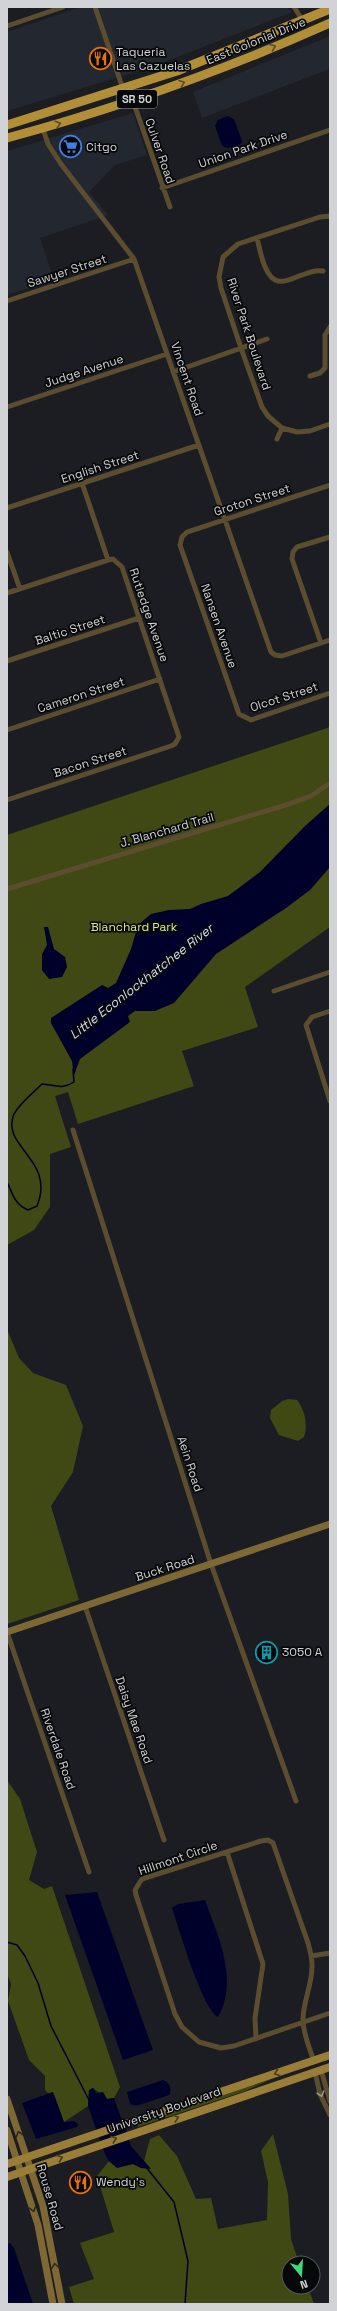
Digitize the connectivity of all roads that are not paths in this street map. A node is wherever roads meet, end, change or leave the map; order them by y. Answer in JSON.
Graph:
{"nodes":[{"id":1,"x":63,"y":7,"type":"edge"},
{"id":2,"x":95,"y":7,"type":"edge"},
{"id":3,"x":294,"y":7,"type":"edge"},
{"id":4,"x":326,"y":11,"type":"edge"},
{"id":5,"x":303,"y":21,"type":"junction"},
{"id":6,"x":330,"y":23,"type":"edge"},
{"id":7,"x":7,"y":26,"type":"edge"},
{"id":8,"x":313,"y":30,"type":"junction"},
{"id":9,"x":295,"y":38,"type":"junction"},
{"id":10,"x":147,"y":81,"type":"junction"},
{"id":11,"x":123,"y":89,"type":"junction"},
{"id":12,"x":132,"y":100,"type":"junction"},
{"id":13,"x":60,"y":109,"type":"junction"},
{"id":14,"x":37,"y":116,"type":"junction"},
{"id":15,"x":7,"y":125,"type":"edge"},
{"id":16,"x":43,"y":129,"type":"junction"},
{"id":17,"x":330,"y":130,"type":"edge"},
{"id":18,"x":21,"y":134,"type":"junction"},
{"id":19,"x":7,"y":138,"type":"edge"},
{"id":20,"x":162,"y":188,"type":"junction"},
{"id":21,"x":170,"y":207,"type":"dead end"},
{"id":22,"x":330,"y":216,"type":"edge"},
{"id":23,"x":257,"y":238,"type":"junction"},
{"id":24,"x":134,"y":259,"type":"junction"},
{"id":25,"x":323,"y":271,"type":"dead end"},
{"id":26,"x":7,"y":301,"type":"edge"},
{"id":27,"x":330,"y":327,"type":"edge"},
{"id":28,"x":268,"y":339,"type":"dead end"},
{"id":29,"x":241,"y":348,"type":"junction"},
{"id":30,"x":167,"y":354,"type":"junction"},
{"id":31,"x":173,"y":372,"type":"junction"},
{"id":32,"x":310,"y":376,"type":"dead end"},
{"id":33,"x":7,"y":407,"type":"edge"},
{"id":34,"x":330,"y":424,"type":"edge"},
{"id":35,"x":282,"y":428,"type":"junction"},
{"id":36,"x":277,"y":439,"type":"dead end"},
{"id":37,"x":199,"y":445,"type":"junction"},
{"id":38,"x":82,"y":483,"type":"junction"},
{"id":39,"x":330,"y":485,"type":"edge"},
{"id":40,"x":7,"y":508,"type":"edge"},
{"id":41,"x":225,"y":520,"type":"junction"},
{"id":42,"x":182,"y":537,"type":"joint"},
{"id":43,"x":330,"y":537,"type":"edge"},
{"id":44,"x":7,"y":552,"type":"edge"},
{"id":45,"x":108,"y":560,"type":"junction"},
{"id":46,"x":20,"y":589,"type":"junction"},
{"id":47,"x":7,"y":593,"type":"edge"},
{"id":48,"x":139,"y":618,"type":"junction"},
{"id":49,"x":330,"y":640,"type":"edge"},
{"id":50,"x":321,"y":643,"type":"junction"},
{"id":51,"x":7,"y":662,"type":"edge"},
{"id":52,"x":160,"y":679,"type":"junction"},
{"id":53,"x":330,"y":693,"type":"edge"},
{"id":54,"x":245,"y":718,"type":"joint"},
{"id":55,"x":7,"y":730,"type":"edge"},
{"id":56,"x":178,"y":740,"type":"joint"},
{"id":57,"x":330,"y":783,"type":"edge"},
{"id":58,"x":7,"y":800,"type":"edge"},
{"id":59,"x":7,"y":889,"type":"edge"},
{"id":60,"x":330,"y":972,"type":"edge"},
{"id":61,"x":274,"y":991,"type":"dead end"},
{"id":62,"x":330,"y":1011,"type":"edge"},
{"id":63,"x":330,"y":1101,"type":"edge"},
{"id":64,"x":73,"y":1130,"type":"dead end"},
{"id":65,"x":330,"y":1524,"type":"edge"},
{"id":66,"x":211,"y":1564,"type":"junction"},
{"id":67,"x":85,"y":1606,"type":"junction"},
{"id":68,"x":7,"y":1632,"type":"edge"},
{"id":69,"x":296,"y":1801,"type":"dead end"},
{"id":70,"x":164,"y":1840,"type":"dead end"},
{"id":71,"x":227,"y":1852,"type":"junction"},
{"id":72,"x":90,"y":1872,"type":"dead end"},
{"id":73,"x":330,"y":1953,"type":"edge"},
{"id":74,"x":311,"y":1956,"type":"junction"},
{"id":75,"x":330,"y":2013,"type":"edge"},
{"id":76,"x":303,"y":2023,"type":"junction"},
{"id":77,"x":256,"y":2039,"type":"junction"},
{"id":78,"x":330,"y":2056,"type":"edge"},
{"id":79,"x":314,"y":2060,"type":"junction"},
{"id":80,"x":330,"y":2067,"type":"edge"},
{"id":81,"x":318,"y":2070,"type":"junction"},
{"id":82,"x":296,"y":2078,"type":"junction"},
{"id":83,"x":7,"y":2099,"type":"edge"},
{"id":84,"x":330,"y":2101,"type":"edge"},
{"id":85,"x":330,"y":2115,"type":"edge"},
{"id":86,"x":7,"y":2130,"type":"edge"},
{"id":87,"x":27,"y":2157,"type":"junction"},
{"id":88,"x":17,"y":2160,"type":"junction"},
{"id":89,"x":7,"y":2164,"type":"edge"},
{"id":90,"x":31,"y":2169,"type":"junction"},
{"id":91,"x":21,"y":2172,"type":"junction"},
{"id":92,"x":7,"y":2177,"type":"edge"},
{"id":93,"x":53,"y":2304,"type":"edge"},
{"id":94,"x":62,"y":2304,"type":"edge"}],
"edges":[{"from":1,"to":7,"type":"street"},
{"from":2,"to":11,"type":"street"},
{"from":3,"to":5,"type":"street"},
{"from":4,"to":5,"type":"highway","name":"East Colonial Drive","number":"SR 50"},
{"from":4,"to":8,"type":"highway"},
{"from":5,"to":9,"type":"highway"},
{"from":5,"to":10,"type":"highway","name":"East Colonial Drive","number":"SR 50"},
{"from":6,"to":8,"type":"highway","name":"East Colonial Drive","number":"SR 50"},
{"from":8,"to":9,"type":"highway","name":"East Colonial Drive","number":"SR 50"},
{"from":12,"to":9,"type":"highway","name":"East Colonial Drive","number":"SR 50","one_way":true},
{"from":10,"to":11,"type":"highway","name":"East Colonial Drive","number":"SR 50"},
{"from":10,"to":12,"type":"highway"},
{"from":11,"to":13,"type":"highway","name":"East Colonial Drive","number":"SR 50"},
{"from":16,"to":12,"type":"highway","name":"East Colonial Drive","number":"SR 50","one_way":true},
{"from":12,"to":20,"type":"street","name":"Culver Road"},
{"from":13,"to":14,"type":"highway","name":"East Colonial Drive","number":"SR 50"},
{"from":13,"to":16,"type":"highway"},
{"from":14,"to":15,"type":"highway","name":"East Colonial Drive","number":"SR 50"},
{"from":14,"to":18,"type":"highway"},
{"from":16,"to":18,"type":"highway","name":"East Colonial Drive","number":"SR 50"},
{"from":16,"to":24,"type":"street","name":"Vincent Road"},
{"from":17,"to":20,"type":"street","name":"Union Park Drive"},
{"from":18,"to":19,"type":"highway","name":"East Colonial Drive","number":"SR 50"},
{"from":20,"to":21,"type":"street","name":"Culver Road"},
{"from":22,"to":23,"type":"street","name":"River Park Boulevard"},
{"from":23,"to":25,"type":"street"},
{"from":23,"to":29,"type":"street","name":"River Park Boulevard"},
{"from":24,"to":26,"type":"street","name":"Sawyer Street"},
{"from":24,"to":30,"type":"street","name":"Vincent Road"},
{"from":27,"to":32,"type":"street"},
{"from":28,"to":29,"type":"street"},
{"from":29,"to":31,"type":"street"},
{"from":29,"to":35,"type":"street","name":"River Park Boulevard"},
{"from":30,"to":31,"type":"street","name":"Vincent Road"},
{"from":30,"to":33,"type":"street","name":"Judge Avenue"},
{"from":31,"to":37,"type":"street","name":"Vincent Road"},
{"from":34,"to":35,"type":"street"},
{"from":35,"to":36,"type":"street"},
{"from":37,"to":38,"type":"street","name":"English Street"},
{"from":37,"to":41,"type":"street","name":"Vincent Road"},
{"from":38,"to":40,"type":"street","name":"English Street"},
{"from":38,"to":45,"type":"street"},
{"from":39,"to":41,"type":"street","name":"Groton Street"},
{"from":41,"to":42,"type":"street","name":"Groton Street"},
{"from":41,"to":50,"type":"street","name":"Vincent Road"},
{"from":42,"to":54,"type":"street","name":"Nansen Avenue"},
{"from":43,"to":50,"type":"street"},
{"from":44,"to":46,"type":"street"},
{"from":45,"to":46,"type":"street"},
{"from":45,"to":48,"type":"street","name":"Rutledge Avenue"},
{"from":46,"to":47,"type":"street"},
{"from":48,"to":51,"type":"street","name":"Baltic Street"},
{"from":48,"to":52,"type":"street","name":"Rutledge Avenue"},
{"from":49,"to":50,"type":"street"},
{"from":52,"to":55,"type":"street","name":"Cameron Street"},
{"from":52,"to":56,"type":"street","name":"Rutledge Avenue"},
{"from":53,"to":54,"type":"street","name":"Olcot Street"},
{"from":56,"to":58,"type":"street","name":"Bacon Street"},
{"from":57,"to":59,"type":"street","name":"J. Blanchard Trail"},
{"from":60,"to":61,"type":"street"},
{"from":62,"to":63,"type":"street"},
{"from":64,"to":66,"type":"street","name":"Aein Road"},
{"from":65,"to":66,"type":"street","name":"Buck Road"},
{"from":66,"to":67,"type":"street","name":"Buck Road"},
{"from":66,"to":69,"type":"street","name":"Aein Road"},
{"from":67,"to":68,"type":"street","name":"Buck Road"},
{"from":67,"to":70,"type":"street","name":"Daisy Mae Road"},
{"from":68,"to":72,"type":"street","name":"Riverdale Road"},
{"from":71,"to":74,"type":"street","name":"Hillmont Circle"},
{"from":71,"to":77,"type":"street"},
{"from":71,"to":77,"type":"street","name":"Hillmont Circle"},
{"from":73,"to":74,"type":"street"},
{"from":74,"to":76,"type":"street","name":"Hillmont Circle"},
{"from":75,"to":76,"type":"street"},
{"from":76,"to":77,"type":"street","name":"Hillmont Circle"},
{"from":76,"to":79,"type":"street","name":"Hillmont Circle"},
{"from":78,"to":79,"type":"main road","name":"University Boulevard"},
{"from":78,"to":81,"type":"main road"},
{"from":79,"to":82,"type":"main road"},
{"from":79,"to":87,"type":"main road","name":"University Boulevard","one_way":true},
{"from":80,"to":81,"type":"main road","name":"University Boulevard"},
{"from":81,"to":82,"type":"main road","name":"University Boulevard"},
{"from":81,"to":84,"type":"street"},
{"from":81,"to":85,"type":"street","one_way":true},
{"from":90,"to":82,"type":"main road","name":"University Boulevard","one_way":true},
{"from":87,"to":83,"type":"street","name":"Rouse Road","one_way":true},
{"from":86,"to":88,"type":"street","name":"Rouse Road"},
{"from":87,"to":88,"type":"main road","name":"University Boulevard"},
{"from":87,"to":90,"type":"street","name":"Rouse Road"},
{"from":88,"to":89,"type":"main road","name":"University Boulevard"},
{"from":88,"to":91,"type":"street","name":"Rouse Road"},
{"from":90,"to":91,"type":"main road","name":"University Boulevard"},
{"from":94,"to":90,"type":"street","name":"Rouse Road","one_way":true},
{"from":91,"to":92,"type":"main road","name":"University Boulevard"},
{"from":91,"to":93,"type":"street","name":"Rouse Road","one_way":true}]}
